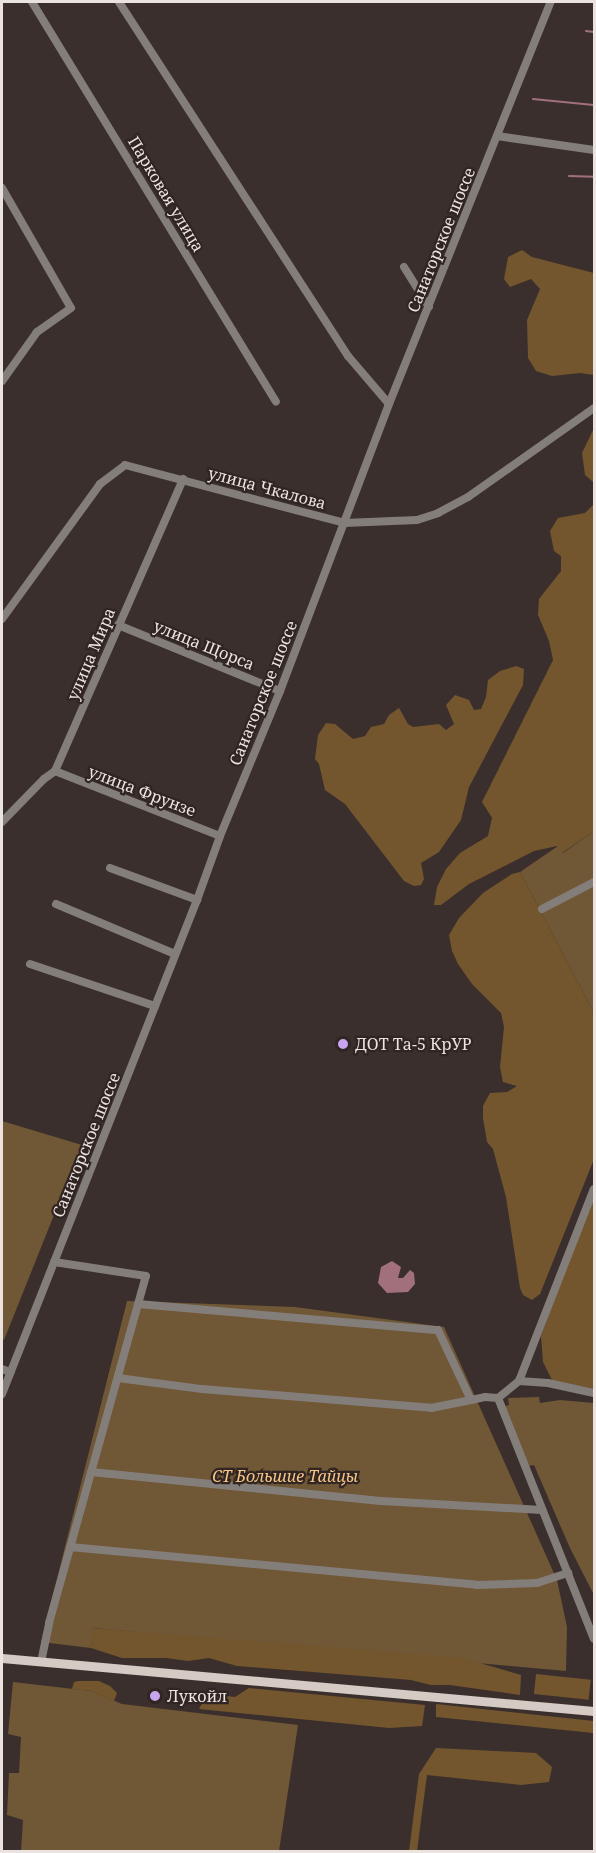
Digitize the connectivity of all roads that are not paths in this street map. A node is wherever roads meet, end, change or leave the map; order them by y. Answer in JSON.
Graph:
{"nodes":[{"id":1,"x":32,"y":2,"type":"edge"},
{"id":2,"x":119,"y":2,"type":"edge"},
{"id":3,"x":551,"y":2,"type":"edge"},
{"id":4,"x":497,"y":136,"type":"junction"},
{"id":5,"x":594,"y":150,"type":"edge"},
{"id":6,"x":2,"y":188,"type":"edge"},
{"id":7,"x":404,"y":267,"type":"dead end"},
{"id":8,"x":429,"y":307,"type":"junction"},
{"id":9,"x":2,"y":381,"type":"edge"},
{"id":10,"x":276,"y":401,"type":"dead end"},
{"id":11,"x":389,"y":404,"type":"junction"},
{"id":12,"x":594,"y":408,"type":"edge"},
{"id":13,"x":183,"y":479,"type":"junction"},
{"id":14,"x":344,"y":523,"type":"junction"},
{"id":15,"x":2,"y":619,"type":"edge"},
{"id":16,"x":118,"y":625,"type":"junction"},
{"id":17,"x":280,"y":691,"type":"junction"},
{"id":18,"x":55,"y":771,"type":"junction"},
{"id":19,"x":2,"y":822,"type":"edge"},
{"id":20,"x":220,"y":836,"type":"junction"},
{"id":21,"x":110,"y":868,"type":"dead end"},
{"id":22,"x":594,"y":882,"type":"edge"},
{"id":23,"x":197,"y":900,"type":"junction"},
{"id":24,"x":56,"y":904,"type":"dead end"},
{"id":25,"x":542,"y":909,"type":"dead end"},
{"id":26,"x":175,"y":954,"type":"junction"},
{"id":27,"x":30,"y":964,"type":"dead end"},
{"id":28,"x":155,"y":1006,"type":"junction"},
{"id":29,"x":594,"y":1189,"type":"edge"},
{"id":30,"x":54,"y":1262,"type":"junction"},
{"id":31,"x":138,"y":1304,"type":"junction"},
{"id":32,"x":2,"y":1369,"type":"edge"},
{"id":33,"x":10,"y":1372,"type":"junction"},
{"id":34,"x":118,"y":1378,"type":"junction"},
{"id":35,"x":519,"y":1381,"type":"junction"},
{"id":36,"x":594,"y":1393,"type":"edge"},
{"id":37,"x":2,"y":1394,"type":"edge"},
{"id":38,"x":498,"y":1398,"type":"junction"},
{"id":39,"x":471,"y":1400,"type":"junction"},
{"id":40,"x":91,"y":1472,"type":"junction"},
{"id":41,"x":542,"y":1510,"type":"junction"},
{"id":42,"x":70,"y":1547,"type":"junction"},
{"id":43,"x":568,"y":1573,"type":"junction"},
{"id":44,"x":594,"y":1639,"type":"edge"},
{"id":45,"x":2,"y":1658,"type":"edge"},
{"id":46,"x":41,"y":1662,"type":"junction"},
{"id":47,"x":594,"y":1711,"type":"edge"}],
"edges":[{"from":1,"to":10,"type":"street","name":"Парковая улица"},
{"from":2,"to":11,"type":"street"},
{"from":3,"to":4,"type":"street","name":"Санаторское шоссе"},
{"from":4,"to":5,"type":"street"},
{"from":4,"to":8,"type":"street","name":"Санаторское шоссе"},
{"from":6,"to":9,"type":"street"},
{"from":7,"to":8,"type":"street"},
{"from":8,"to":11,"type":"street","name":"Санаторское шоссе"},
{"from":11,"to":14,"type":"street","name":"Санаторское шоссе"},
{"from":12,"to":14,"type":"street","name":"улица Чкалова"},
{"from":13,"to":14,"type":"street","name":"улица Чкалова"},
{"from":13,"to":15,"type":"street","name":"улица Чкалова"},
{"from":13,"to":16,"type":"street","name":"улица Мира"},
{"from":14,"to":17,"type":"street","name":"Санаторское шоссе"},
{"from":16,"to":17,"type":"street","name":"улица Щорса"},
{"from":16,"to":18,"type":"street","name":"улица Мира"},
{"from":17,"to":20,"type":"street","name":"Санаторское шоссе"},
{"from":18,"to":19,"type":"street","name":"улица Мира"},
{"from":18,"to":20,"type":"street","name":"улица Фрунзе"},
{"from":20,"to":23,"type":"street","name":"Санаторское шоссе"},
{"from":21,"to":23,"type":"street"},
{"from":22,"to":25,"type":"street"},
{"from":23,"to":26,"type":"street","name":"Санаторское шоссе"},
{"from":24,"to":26,"type":"street"},
{"from":26,"to":28,"type":"street","name":"Санаторское шоссе"},
{"from":27,"to":28,"type":"street"},
{"from":28,"to":30,"type":"street","name":"Санаторское шоссе"},
{"from":29,"to":35,"type":"street"},
{"from":30,"to":31,"type":"street"},
{"from":30,"to":33,"type":"street","name":"Санаторское шоссе"},
{"from":31,"to":34,"type":"street"},
{"from":31,"to":39,"type":"street"},
{"from":32,"to":33,"type":"street"},
{"from":33,"to":37,"type":"street","name":"Санаторское шоссе"},
{"from":34,"to":39,"type":"street"},
{"from":34,"to":40,"type":"street"},
{"from":35,"to":36,"type":"street"},
{"from":35,"to":38,"type":"street"},
{"from":38,"to":39,"type":"street"},
{"from":38,"to":41,"type":"street"},
{"from":40,"to":41,"type":"street"},
{"from":40,"to":42,"type":"street"},
{"from":41,"to":43,"type":"street"},
{"from":42,"to":43,"type":"street"},
{"from":42,"to":46,"type":"street"},
{"from":43,"to":44,"type":"street"},
{"from":45,"to":46,"type":"main road"},
{"from":46,"to":47,"type":"main road"}]}
